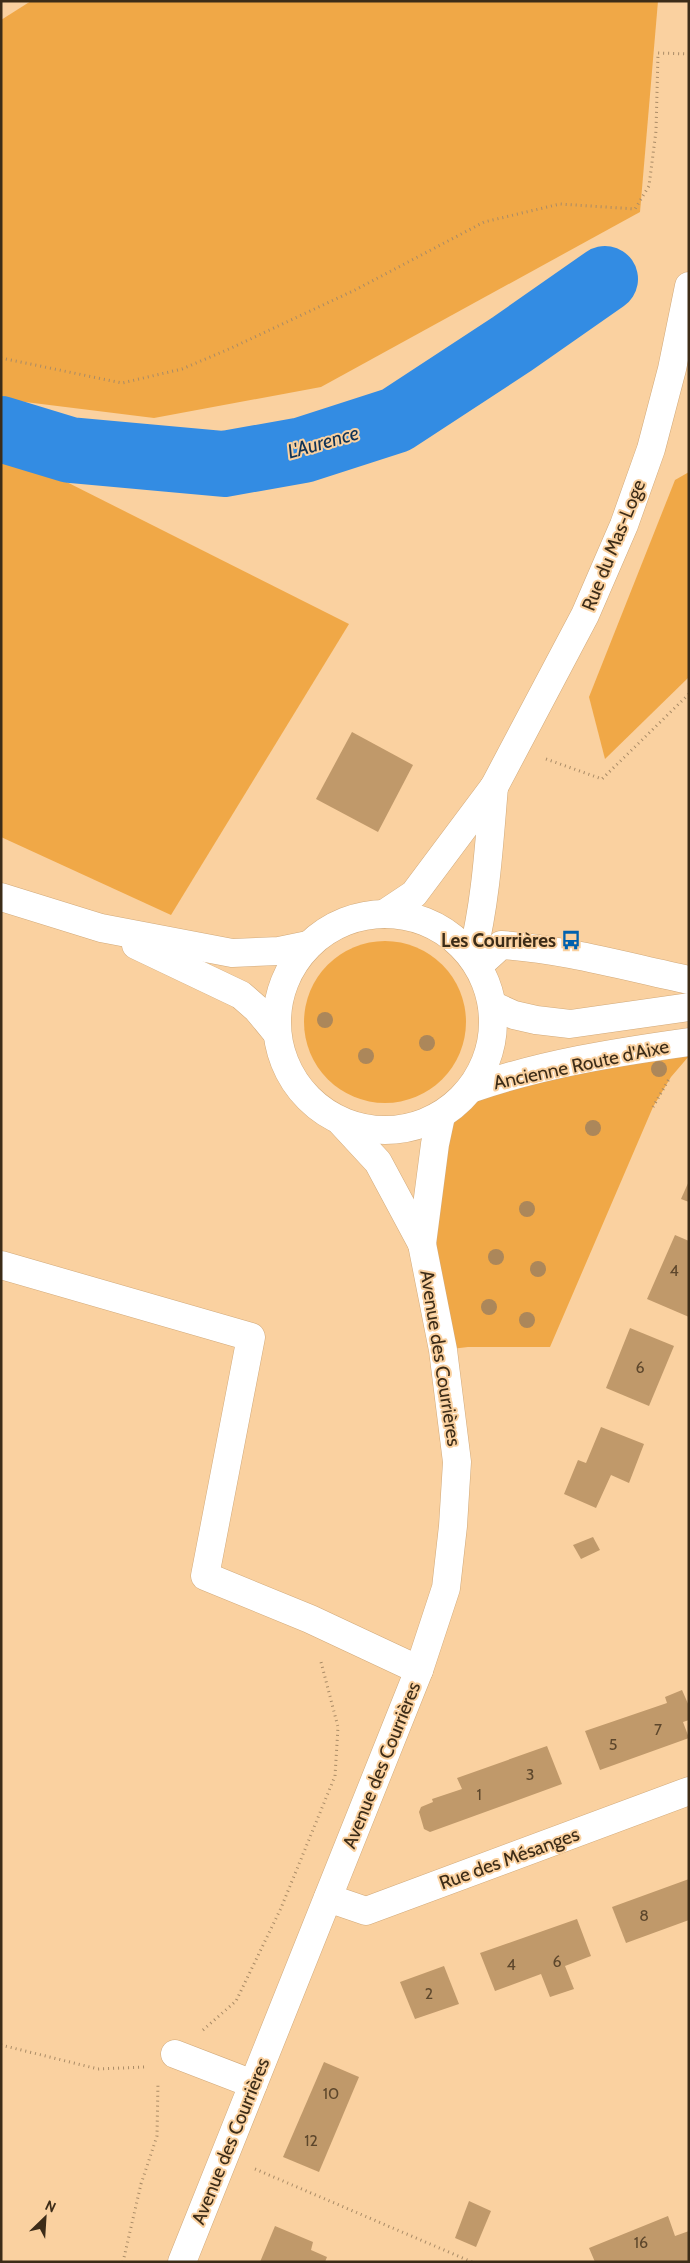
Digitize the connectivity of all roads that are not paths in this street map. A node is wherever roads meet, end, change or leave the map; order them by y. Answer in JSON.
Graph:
{"nodes":[{"id":1,"x":689,"y":286,"type":"edge"},
{"id":2,"x":494,"y":787,"type":"junction"},
{"id":3,"x":1,"y":897,"type":"edge"},
{"id":4,"x":384,"y":914,"type":"junction"},
{"id":5,"x":101,"y":928,"type":"junction"},
{"id":6,"x":308,"y":945,"type":"junction"},
{"id":7,"x":475,"y":962,"type":"junction"},
{"id":8,"x":689,"y":980,"type":"edge"},
{"id":9,"x":492,"y":1005,"type":"junction"},
{"id":10,"x":689,"y":1007,"type":"edge"},
{"id":11,"x":276,"y":1032,"type":"junction"},
{"id":12,"x":689,"y":1042,"type":"edge"},
{"id":13,"x":473,"y":1088,"type":"junction"},
{"id":14,"x":441,"y":1116,"type":"junction"},
{"id":15,"x":341,"y":1122,"type":"junction"},
{"id":16,"x":422,"y":1244,"type":"junction"},
{"id":17,"x":1,"y":1265,"type":"edge"},
{"id":18,"x":420,"y":1670,"type":"junction"},
{"id":19,"x":689,"y":1791,"type":"edge"},
{"id":20,"x":328,"y":1898,"type":"junction"},
{"id":21,"x":167,"y":2060,"type":"road end"},
{"id":22,"x":253,"y":2084,"type":"junction"},
{"id":23,"x":182,"y":2262,"type":"edge"}],
"edges":[{"from":1,"to":2,"type":"main road","name":"Rue du Mas-Loge"},
{"from":2,"to":4,"type":"main road","name":"Rue du Mas-Loge"},
{"from":2,"to":7,"type":"main road","name":"Rue du Mas-Loge"},
{"from":3,"to":5,"type":"main road"},
{"from":4,"to":6,"type":"main road"},
{"from":4,"to":7,"type":"main road"},
{"from":5,"to":6,"type":"main road"},
{"from":5,"to":11,"type":"main road"},
{"from":6,"to":11,"type":"main road"},
{"from":7,"to":8,"type":"main road"},
{"from":7,"to":9,"type":"main road"},
{"from":9,"to":10,"type":"main road"},
{"from":9,"to":13,"type":"main road"},
{"from":11,"to":15,"type":"main road"},
{"from":12,"to":13,"type":"main road","name":"Ancienne Route d'Aixe"},
{"from":13,"to":14,"type":"main road"},
{"from":14,"to":15,"type":"main road"},
{"from":14,"to":16,"type":"main road","name":"Avenue des Courrières"},
{"from":15,"to":16,"type":"main road","name":"Avenue des Courrières"},
{"from":16,"to":18,"type":"main road","name":"Avenue des Courrières"},
{"from":17,"to":18,"type":"main road"},
{"from":18,"to":20,"type":"main road","name":"Avenue des Courrières"},
{"from":19,"to":20,"type":"main road","name":"Rue des Mésanges"},
{"from":20,"to":22,"type":"main road","name":"Avenue des Courrières"},
{"from":21,"to":22,"type":"main road"},
{"from":22,"to":23,"type":"main road","name":"Avenue des Courrières"}]}
